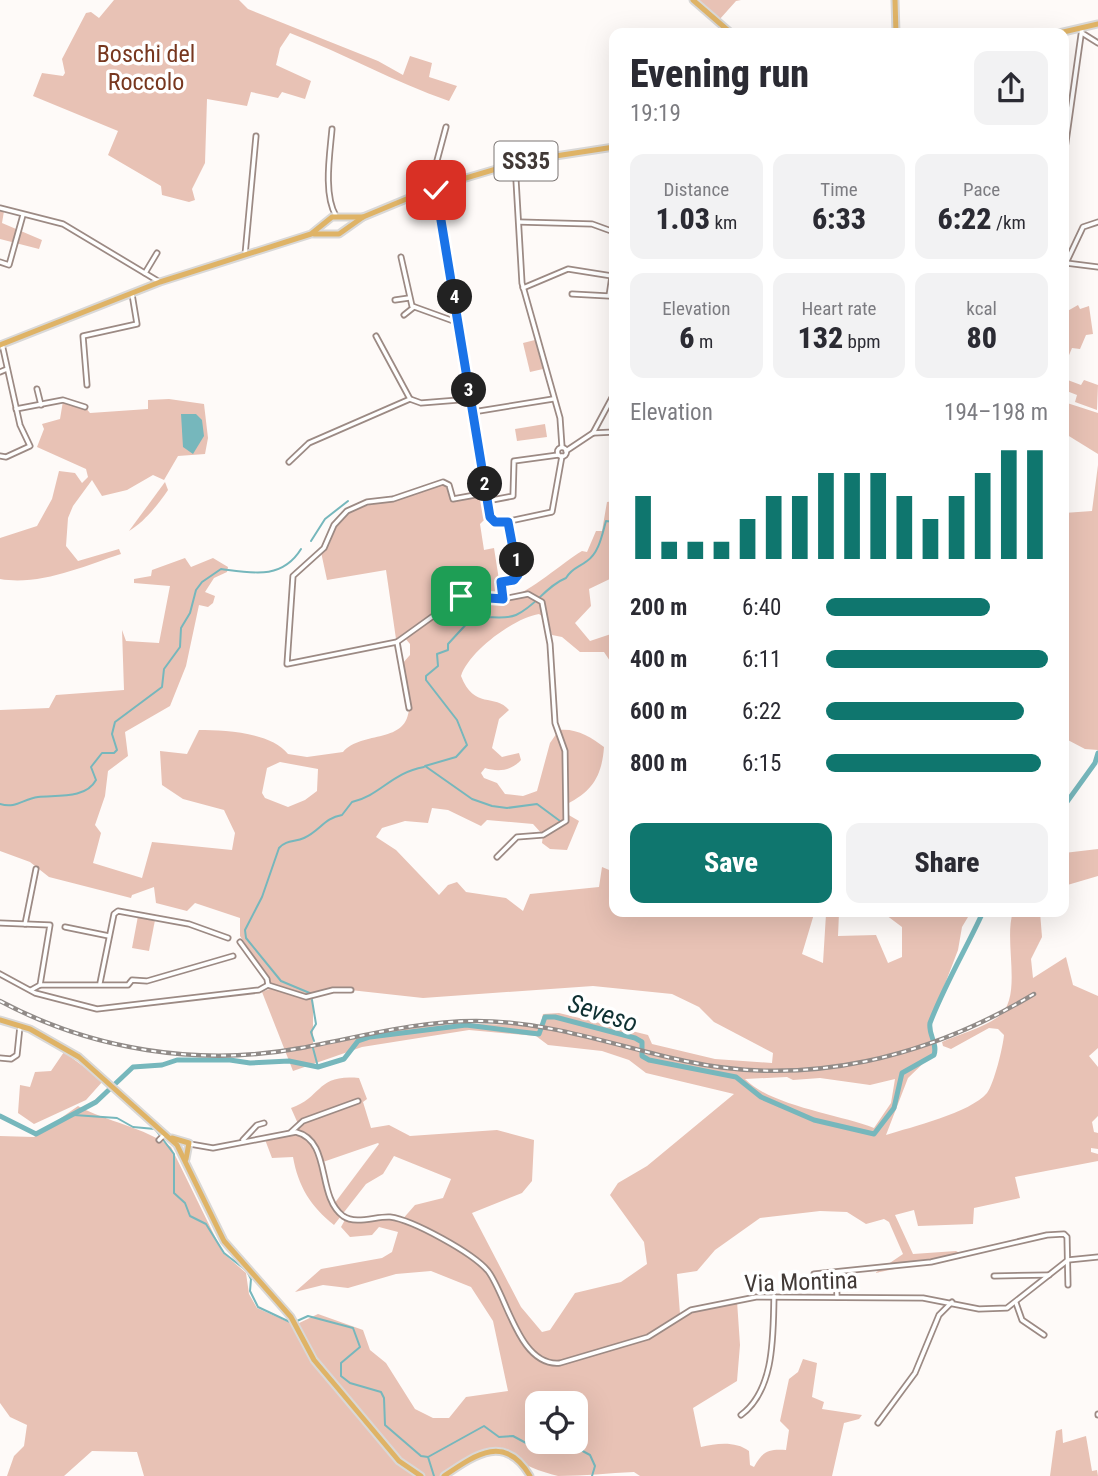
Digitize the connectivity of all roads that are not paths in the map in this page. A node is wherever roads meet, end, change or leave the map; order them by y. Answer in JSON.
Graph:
{"nodes":[{"id":1,"x":693,"y":0,"type":"edge"},
{"id":2,"x":895,"y":0,"type":"edge"},
{"id":3,"x":1098,"y":24,"type":"edge"},
{"id":4,"x":725,"y":28,"type":"edge"},
{"id":5,"x":895,"y":28,"type":"edge"},
{"id":6,"x":1084,"y":29,"type":"junction"},
{"id":7,"x":1069,"y":31,"type":"edge"},
{"id":8,"x":1098,"y":43,"type":"edge"},
{"id":9,"x":1069,"y":102,"type":"edge"},
{"id":10,"x":446,"y":127,"type":"dead end"},
{"id":11,"x":332,"y":129,"type":"dead end"},
{"id":12,"x":256,"y":136,"type":"dead end"},
{"id":13,"x":609,"y":148,"type":"edge"},
{"id":14,"x":515,"y":163,"type":"junction"},
{"id":15,"x":436,"y":187,"type":"junction"},
{"id":16,"x":332,"y":205,"type":"junction"},
{"id":17,"x":0,"y":208,"type":"edge"},
{"id":18,"x":23,"y":214,"type":"junction"},
{"id":19,"x":363,"y":217,"type":"junction"},
{"id":20,"x":339,"y":218,"type":"junction"},
{"id":21,"x":327,"y":222,"type":"junction"},
{"id":22,"x":519,"y":222,"type":"junction"},
{"id":23,"x":1098,"y":222,"type":"edge"},
{"id":24,"x":609,"y":230,"type":"edge"},
{"id":25,"x":342,"y":231,"type":"junction"},
{"id":26,"x":311,"y":234,"type":"junction"},
{"id":27,"x":330,"y":234,"type":"junction"},
{"id":28,"x":157,"y":253,"type":"dead end"},
{"id":29,"x":246,"y":255,"type":"junction"},
{"id":30,"x":1069,"y":255,"type":"edge"},
{"id":31,"x":401,"y":257,"type":"dead end"},
{"id":32,"x":0,"y":262,"type":"edge"},
{"id":33,"x":1069,"y":263,"type":"edge"},
{"id":34,"x":1098,"y":267,"type":"edge"},
{"id":35,"x":147,"y":274,"type":"junction"},
{"id":36,"x":609,"y":275,"type":"edge"},
{"id":37,"x":160,"y":282,"type":"junction"},
{"id":38,"x":152,"y":285,"type":"junction"},
{"id":39,"x":523,"y":288,"type":"junction"},
{"id":40,"x":132,"y":294,"type":"junction"},
{"id":41,"x":572,"y":294,"type":"dead end"},
{"id":42,"x":609,"y":296,"type":"edge"},
{"id":43,"x":409,"y":298,"type":"junction"},
{"id":44,"x":395,"y":300,"type":"dead end"},
{"id":45,"x":414,"y":307,"type":"junction"},
{"id":46,"x":404,"y":315,"type":"dead end"},
{"id":47,"x":459,"y":323,"type":"junction"},
{"id":48,"x":376,"y":336,"type":"dead end"},
{"id":49,"x":1,"y":345,"type":"edge"},
{"id":50,"x":7,"y":369,"type":"junction"},
{"id":51,"x":0,"y":372,"type":"edge"},
{"id":52,"x":87,"y":385,"type":"dead end"},
{"id":53,"x":37,"y":389,"type":"dead end"},
{"id":54,"x":410,"y":399,"type":"junction"},
{"id":55,"x":471,"y":399,"type":"junction"},
{"id":56,"x":553,"y":399,"type":"junction"},
{"id":57,"x":609,"y":403,"type":"edge"},
{"id":58,"x":41,"y":405,"type":"junction"},
{"id":59,"x":85,"y":407,"type":"dead end"},
{"id":60,"x":16,"y":410,"type":"junction"},
{"id":61,"x":473,"y":412,"type":"junction"},
{"id":62,"x":609,"y":432,"type":"edge"},
{"id":63,"x":593,"y":433,"type":"junction"},
{"id":64,"x":564,"y":449,"type":"junction"},
{"id":65,"x":560,"y":455,"type":"junction"},
{"id":66,"x":0,"y":456,"type":"edge"},
{"id":67,"x":289,"y":462,"type":"dead end"},
{"id":68,"x":486,"y":492,"type":"junction"},
{"id":69,"x":487,"y":501,"type":"junction"},
{"id":70,"x":508,"y":522,"type":"junction"},
{"id":71,"x":503,"y":599,"type":"junction"},
{"id":72,"x":397,"y":642,"type":"junction"},
{"id":73,"x":410,"y":708,"type":"dead end"},
{"id":74,"x":497,"y":857,"type":"dead end"},
{"id":75,"x":36,"y":869,"type":"dead end"},
{"id":76,"x":0,"y":923,"type":"edge"},
{"id":77,"x":25,"y":924,"type":"junction"},
{"id":78,"x":65,"y":928,"type":"dead end"},
{"id":79,"x":109,"y":936,"type":"junction"},
{"id":80,"x":228,"y":938,"type":"dead end"},
{"id":81,"x":240,"y":942,"type":"dead end"},
{"id":82,"x":233,"y":956,"type":"dead end"},
{"id":83,"x":0,"y":974,"type":"edge"},
{"id":84,"x":100,"y":983,"type":"junction"},
{"id":85,"x":40,"y":985,"type":"junction"},
{"id":86,"x":268,"y":985,"type":"junction"},
{"id":87,"x":31,"y":990,"type":"junction"},
{"id":88,"x":351,"y":990,"type":"dead end"},
{"id":89,"x":0,"y":1020,"type":"edge"},
{"id":90,"x":20,"y":1026,"type":"junction"},
{"id":91,"x":0,"y":1058,"type":"edge"},
{"id":92,"x":358,"y":1101,"type":"dead end"},
{"id":93,"x":264,"y":1123,"type":"dead end"},
{"id":94,"x":289,"y":1133,"type":"junction"},
{"id":95,"x":242,"y":1142,"type":"junction"},
{"id":96,"x":179,"y":1143,"type":"junction"},
{"id":97,"x":187,"y":1150,"type":"junction"},
{"id":98,"x":1098,"y":1257,"type":"edge"},
{"id":99,"x":1068,"y":1260,"type":"junction"},
{"id":100,"x":836,"y":1273,"type":"junction"},
{"id":101,"x":814,"y":1274,"type":"dead end"},
{"id":102,"x":1049,"y":1275,"type":"junction"},
{"id":103,"x":994,"y":1276,"type":"dead end"},
{"id":104,"x":1068,"y":1285,"type":"dead end"},
{"id":105,"x":774,"y":1296,"type":"junction"},
{"id":106,"x":837,"y":1297,"type":"junction"},
{"id":107,"x":952,"y":1302,"type":"junction"},
{"id":108,"x":1016,"y":1303,"type":"junction"},
{"id":109,"x":1044,"y":1335,"type":"dead end"},
{"id":110,"x":741,"y":1415,"type":"dead end"},
{"id":111,"x":878,"y":1423,"type":"dead end"},
{"id":112,"x":421,"y":1476,"type":"edge"},
{"id":113,"x":444,"y":1476,"type":"edge"},
{"id":114,"x":530,"y":1476,"type":"edge"}],
"edges":[{"from":1,"to":4,"type":"main road"},
{"from":2,"to":5,"type":"main road"},
{"from":3,"to":6,"type":"main road"},
{"from":6,"to":7,"type":"main road"},
{"from":6,"to":8,"type":"street"},
{"from":6,"to":9,"type":"street"},
{"from":10,"to":15,"type":"street"},
{"from":11,"to":16,"type":"street"},
{"from":12,"to":29,"type":"street"},
{"from":13,"to":14,"type":"main road","number":"SS35"},
{"from":14,"to":15,"type":"main road","number":"SS35"},
{"from":14,"to":22,"type":"street"},
{"from":15,"to":19,"type":"main road","number":"SS35"},
{"from":15,"to":47,"type":"street"},
{"from":16,"to":20,"type":"street"},
{"from":16,"to":21,"type":"street"},
{"from":17,"to":18,"type":"street"},
{"from":18,"to":32,"type":"street"},
{"from":18,"to":35,"type":"street"},
{"from":19,"to":20,"type":"main road","number":"SS35"},
{"from":19,"to":25,"type":"main road","number":"SS35"},
{"from":20,"to":21,"type":"main road","number":"SS35"},
{"from":20,"to":25,"type":"main road"},
{"from":21,"to":26,"type":"main road","number":"SS35"},
{"from":21,"to":27,"type":"main road"},
{"from":22,"to":24,"type":"street"},
{"from":22,"to":39,"type":"street"},
{"from":23,"to":30,"type":"street"},
{"from":25,"to":27,"type":"main road","number":"SS35"},
{"from":26,"to":27,"type":"main road","number":"SS35"},
{"from":26,"to":29,"type":"main road","number":"SS35"},
{"from":28,"to":35,"type":"street"},
{"from":29,"to":37,"type":"main road","number":"SS35"},
{"from":31,"to":43,"type":"street"},
{"from":33,"to":34,"type":"street"},
{"from":35,"to":37,"type":"street"},
{"from":35,"to":38,"type":"street"},
{"from":36,"to":39,"type":"street"},
{"from":37,"to":38,"type":"main road","number":"SS35"},
{"from":38,"to":40,"type":"main road","number":"SS35"},
{"from":39,"to":56,"type":"street"},
{"from":40,"to":49,"type":"main road","number":"SS35"},
{"from":40,"to":52,"type":"street"},
{"from":41,"to":42,"type":"street"},
{"from":43,"to":44,"type":"street"},
{"from":43,"to":45,"type":"street"},
{"from":45,"to":46,"type":"street"},
{"from":45,"to":47,"type":"street"},
{"from":47,"to":55,"type":"street"},
{"from":48,"to":54,"type":"street"},
{"from":49,"to":50,"type":"street"},
{"from":50,"to":51,"type":"street"},
{"from":50,"to":60,"type":"street"},
{"from":53,"to":58,"type":"street"},
{"from":54,"to":55,"type":"street"},
{"from":54,"to":67,"type":"street"},
{"from":55,"to":61,"type":"street"},
{"from":56,"to":61,"type":"street"},
{"from":56,"to":64,"type":"street"},
{"from":57,"to":63,"type":"street"},
{"from":58,"to":59,"type":"street"},
{"from":58,"to":60,"type":"street"},
{"from":60,"to":66,"type":"street"},
{"from":61,"to":68,"type":"street"},
{"from":62,"to":63,"type":"street"},
{"from":63,"to":64,"type":"street"},
{"from":64,"to":65,"type":"street"},
{"from":65,"to":69,"type":"street"},
{"from":65,"to":70,"type":"street"},
{"from":68,"to":69,"type":"street"},
{"from":68,"to":72,"type":"street"},
{"from":69,"to":70,"type":"street"},
{"from":70,"to":71,"type":"street"},
{"from":71,"to":72,"type":"street"},
{"from":71,"to":74,"type":"street"},
{"from":72,"to":73,"type":"street"},
{"from":75,"to":77,"type":"street"},
{"from":76,"to":77,"type":"street"},
{"from":77,"to":85,"type":"street"},
{"from":78,"to":79,"type":"street"},
{"from":79,"to":80,"type":"street"},
{"from":79,"to":84,"type":"street"},
{"from":81,"to":86,"type":"street"},
{"from":82,"to":84,"type":"street"},
{"from":83,"to":87,"type":"street"},
{"from":84,"to":85,"type":"street"},
{"from":85,"to":87,"type":"street"},
{"from":86,"to":87,"type":"street"},
{"from":86,"to":88,"type":"street"},
{"from":89,"to":90,"type":"main road"},
{"from":90,"to":91,"type":"street"},
{"from":90,"to":96,"type":"main road"},
{"from":92,"to":94,"type":"street"},
{"from":93,"to":95,"type":"street"},
{"from":94,"to":95,"type":"street"},
{"from":94,"to":105,"type":"street","name":"Via Montina"},
{"from":95,"to":97,"type":"street"},
{"from":96,"to":97,"type":"main road"},
{"from":96,"to":97,"type":"main road"},
{"from":97,"to":112,"type":"main road"},
{"from":98,"to":99,"type":"street"},
{"from":99,"to":100,"type":"street"},
{"from":99,"to":102,"type":"street"},
{"from":99,"to":104,"type":"street"},
{"from":100,"to":101,"type":"street"},
{"from":100,"to":106,"type":"street"},
{"from":102,"to":103,"type":"street"},
{"from":102,"to":108,"type":"street"},
{"from":105,"to":106,"type":"street","name":"Via Montina"},
{"from":105,"to":110,"type":"street"},
{"from":106,"to":107,"type":"street","name":"Via Montina"},
{"from":107,"to":108,"type":"street","name":"Via Montina"},
{"from":107,"to":111,"type":"street"},
{"from":108,"to":109,"type":"street"},
{"from":113,"to":114,"type":"main road"}]}
